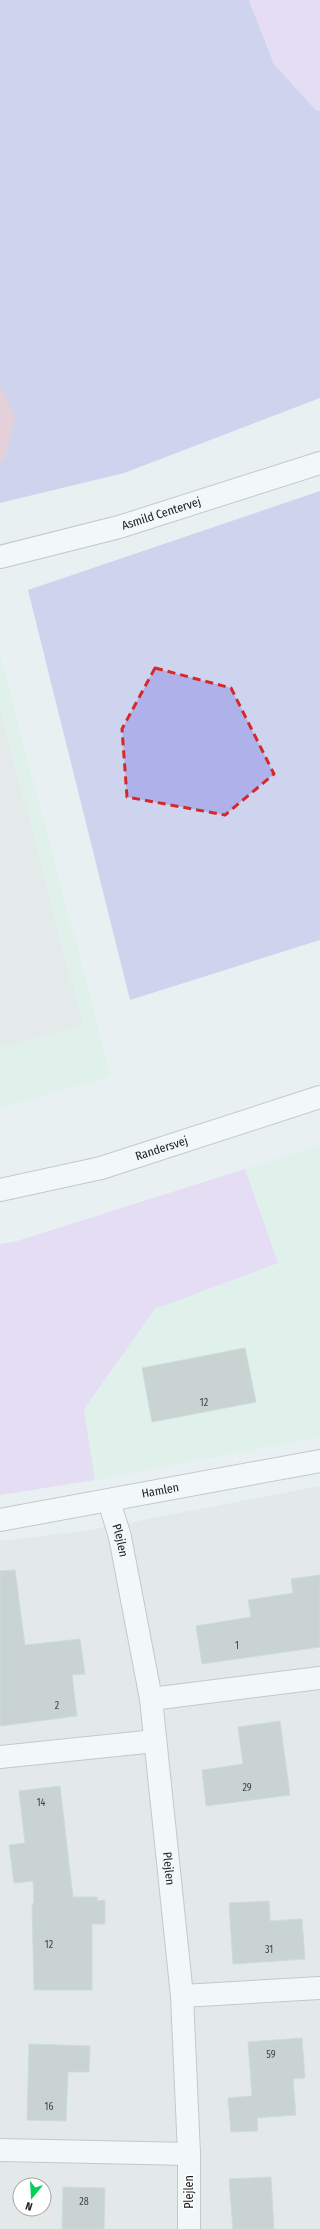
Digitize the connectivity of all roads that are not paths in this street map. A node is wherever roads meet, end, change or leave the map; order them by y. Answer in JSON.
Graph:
{"nodes":[{"id":1,"x":320,"y":463,"type":"edge"},
{"id":2,"x":0,"y":557,"type":"edge"},
{"id":3,"x":320,"y":1097,"type":"edge"},
{"id":4,"x":0,"y":1190,"type":"edge"},
{"id":5,"x":320,"y":1461,"type":"edge"},
{"id":6,"x":109,"y":1501,"type":"junction"},
{"id":7,"x":0,"y":1520,"type":"edge"},
{"id":8,"x":320,"y":1678,"type":"edge"},
{"id":9,"x":151,"y":1699,"type":"junction"},
{"id":10,"x":155,"y":1741,"type":"junction"},
{"id":11,"x":0,"y":1758,"type":"edge"},
{"id":12,"x":320,"y":1988,"type":"edge"},
{"id":13,"x":182,"y":1996,"type":"junction"},
{"id":14,"x":0,"y":2150,"type":"edge"},
{"id":15,"x":189,"y":2154,"type":"junction"},
{"id":16,"x":189,"y":2229,"type":"edge"}],
"edges":[{"from":1,"to":2,"type":"street","name":"Asmild Centervej"},
{"from":3,"to":4,"type":"street","name":"Randersvej"},
{"from":5,"to":6,"type":"street","name":"Hamlen"},
{"from":6,"to":7,"type":"street","name":"Hamlen"},
{"from":6,"to":9,"type":"street","name":"Plejlen"},
{"from":8,"to":9,"type":"street"},
{"from":9,"to":10,"type":"street","name":"Plejlen"},
{"from":10,"to":11,"type":"street"},
{"from":10,"to":13,"type":"street","name":"Plejlen"},
{"from":12,"to":13,"type":"street"},
{"from":13,"to":15,"type":"street","name":"Plejlen"},
{"from":14,"to":15,"type":"street"},
{"from":15,"to":16,"type":"street","name":"Plejlen"}]}
